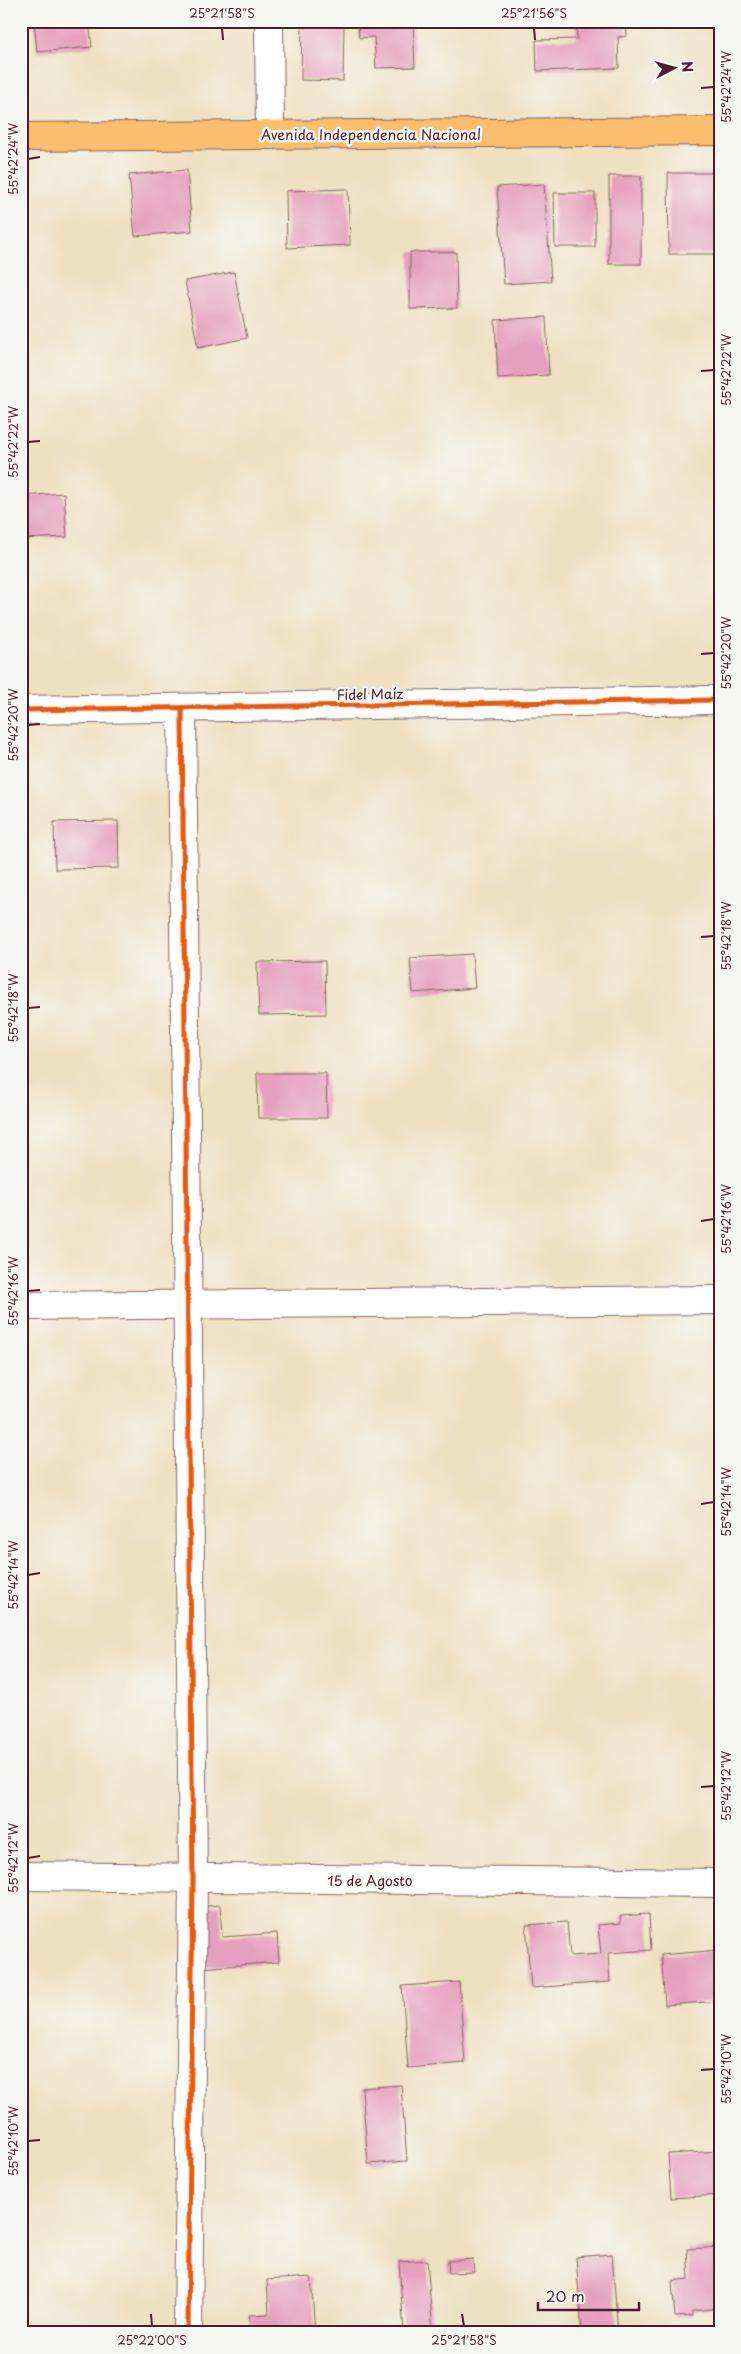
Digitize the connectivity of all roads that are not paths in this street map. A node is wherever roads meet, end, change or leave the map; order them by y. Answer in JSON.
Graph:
{"nodes":[{"id":1,"x":269,"y":21,"type":"edge"},
{"id":2,"x":720,"y":132,"type":"edge"},
{"id":3,"x":270,"y":135,"type":"junction"},
{"id":4,"x":21,"y":137,"type":"edge"},
{"id":5,"x":720,"y":700,"type":"edge"},
{"id":6,"x":182,"y":708,"type":"junction"},
{"id":7,"x":21,"y":710,"type":"edge"},
{"id":8,"x":720,"y":1300,"type":"edge"},
{"id":9,"x":188,"y":1304,"type":"junction"},
{"id":10,"x":21,"y":1306,"type":"edge"},
{"id":11,"x":21,"y":1876,"type":"edge"},
{"id":12,"x":193,"y":1879,"type":"junction"},
{"id":13,"x":720,"y":1883,"type":"edge"},
{"id":14,"x":188,"y":2333,"type":"edge"}],
"edges":[{"from":1,"to":3,"type":"street"},
{"from":2,"to":3,"type":"main road","name":"Avenida Independencia Nacional"},
{"from":3,"to":4,"type":"main road","name":"Avenida Independencia Nacional"},
{"from":5,"to":6,"type":"street","name":"Fidel Maíz"},
{"from":6,"to":7,"type":"street","name":"Fidel Maíz"},
{"from":6,"to":9,"type":"street"},
{"from":8,"to":9,"type":"street"},
{"from":9,"to":10,"type":"street"},
{"from":9,"to":12,"type":"street"},
{"from":11,"to":12,"type":"street","name":"15 de Agosto"},
{"from":12,"to":13,"type":"street","name":"15 de Agosto"},
{"from":12,"to":14,"type":"street"}]}
